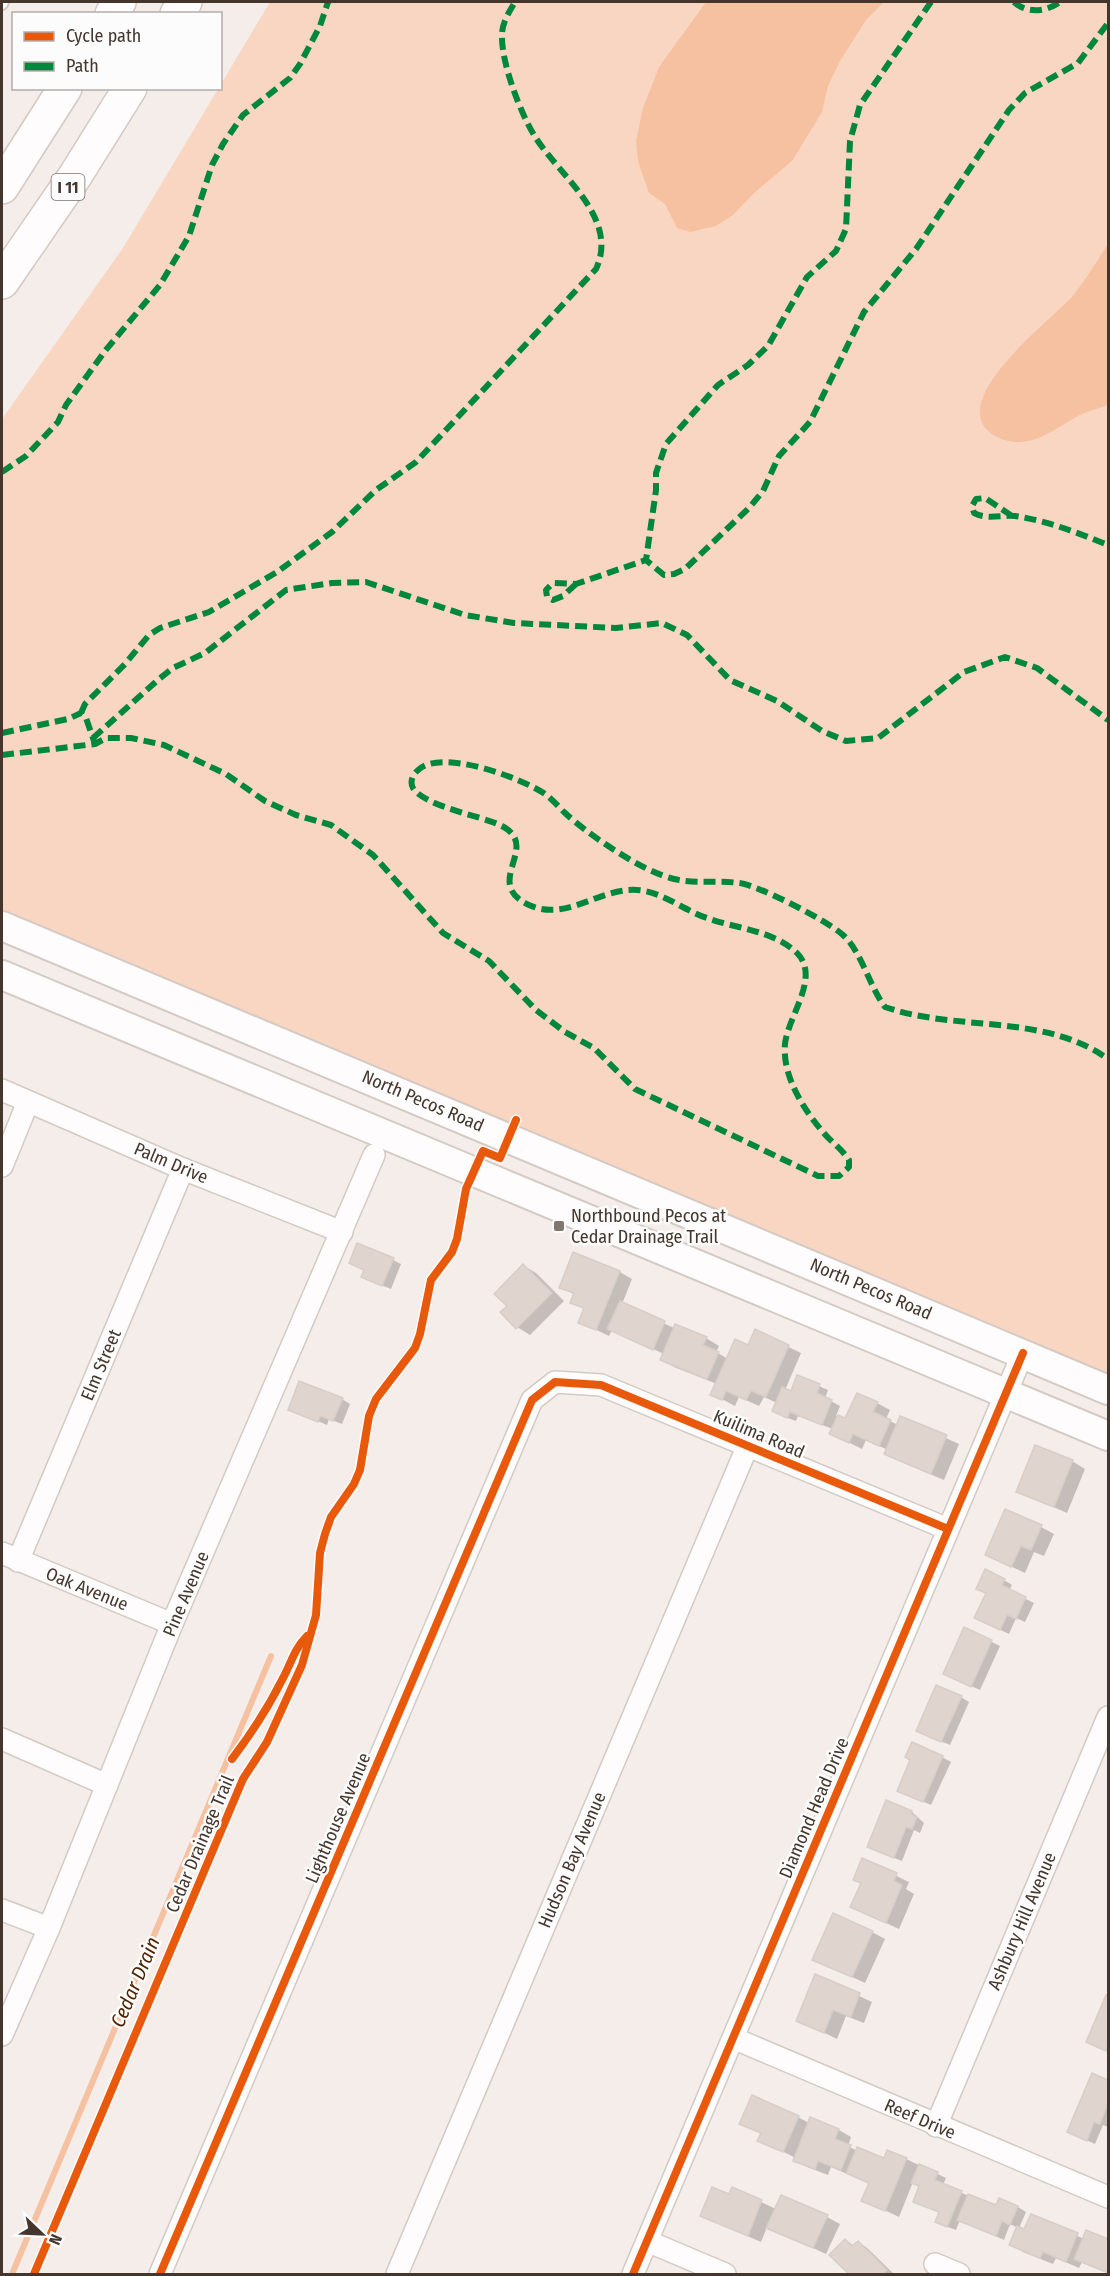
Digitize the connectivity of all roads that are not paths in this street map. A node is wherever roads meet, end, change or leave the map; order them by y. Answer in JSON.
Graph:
{"nodes":[{"id":1,"x":64,"y":90,"type":"edge"},
{"id":2,"x":129,"y":90,"type":"edge"},
{"id":3,"x":2,"y":187,"type":"edge"},
{"id":4,"x":2,"y":282,"type":"edge"},
{"id":5,"x":2,"y":926,"type":"edge"},
{"id":6,"x":2,"y":975,"type":"edge"},
{"id":7,"x":2,"y":1090,"type":"edge"},
{"id":8,"x":28,"y":1102,"type":"junction"},
{"id":9,"x":374,"y":1155,"type":"dead end"},
{"id":10,"x":2,"y":1166,"type":"edge"},
{"id":11,"x":183,"y":1169,"type":"junction"},
{"id":12,"x":342,"y":1232,"type":"junction"},
{"id":13,"x":1023,"y":1353,"type":"junction"},
{"id":14,"x":555,"y":1382,"type":"joint"},
{"id":15,"x":1108,"y":1390,"type":"edge"},
{"id":16,"x":1007,"y":1392,"type":"junction"},
{"id":17,"x":1108,"y":1436,"type":"edge"},
{"id":18,"x":748,"y":1445,"type":"junction"},
{"id":19,"x":948,"y":1529,"type":"junction"},
{"id":20,"x":10,"y":1557,"type":"edge"},
{"id":21,"x":172,"y":1624,"type":"junction"},
{"id":22,"x":1108,"y":1717,"type":"edge"},
{"id":23,"x":2,"y":1740,"type":"edge"},
{"id":24,"x":107,"y":1785,"type":"junction"},
{"id":25,"x":2,"y":1910,"type":"edge"},
{"id":26,"x":49,"y":1928,"type":"junction"},
{"id":27,"x":2,"y":2035,"type":"edge"},
{"id":28,"x":733,"y":2038,"type":"junction"},
{"id":29,"x":936,"y":2126,"type":"junction"},
{"id":30,"x":1108,"y":2197,"type":"edge"},
{"id":31,"x":647,"y":2241,"type":"junction"},
{"id":32,"x":935,"y":2264,"type":"dead end"},
{"id":33,"x":160,"y":2274,"type":"edge"},
{"id":34,"x":397,"y":2274,"type":"edge"},
{"id":35,"x":633,"y":2274,"type":"edge"},
{"id":36,"x":725,"y":2274,"type":"edge"},
{"id":37,"x":959,"y":2274,"type":"edge"}],
"edges":[{"from":1,"to":3,"type":"highway"},
{"from":2,"to":4,"type":"highway","number":"I 11"},
{"from":5,"to":13,"type":"main road","name":"North Pecos Road"},
{"from":6,"to":16,"type":"main road"},
{"from":7,"to":8,"type":"street","name":"Palm Drive"},
{"from":8,"to":10,"type":"street"},
{"from":8,"to":11,"type":"street","name":"Palm Drive"},
{"from":9,"to":12,"type":"street","name":"Pine Avenue"},
{"from":11,"to":12,"type":"street","name":"Palm Drive"},
{"from":11,"to":20,"type":"street","name":"Elm Street"},
{"from":12,"to":21,"type":"street","name":"Pine Avenue"},
{"from":13,"to":15,"type":"main road","name":"North Pecos Road"},
{"from":13,"to":16,"type":"street","name":"Diamond Head Drive"},
{"from":14,"to":18,"type":"street","name":"Kuilima Road"},
{"from":14,"to":33,"type":"street","name":"Lighthouse Avenue"},
{"from":16,"to":17,"type":"main road"},
{"from":16,"to":19,"type":"street","name":"Diamond Head Drive"},
{"from":18,"to":19,"type":"street","name":"Kuilima Road"},
{"from":18,"to":34,"type":"street","name":"Hudson Bay Avenue"},
{"from":19,"to":28,"type":"street","name":"Diamond Head Drive"},
{"from":20,"to":21,"type":"street","name":"Oak Avenue"},
{"from":21,"to":24,"type":"street","name":"Pine Avenue"},
{"from":22,"to":29,"type":"street","name":"Ashbury Hill Avenue"},
{"from":23,"to":24,"type":"street"},
{"from":24,"to":26,"type":"street","name":"Pine Avenue"},
{"from":25,"to":26,"type":"street"},
{"from":26,"to":27,"type":"street","name":"Pine Avenue"},
{"from":28,"to":29,"type":"street","name":"Reef Drive"},
{"from":28,"to":31,"type":"street","name":"Diamond Head Drive"},
{"from":29,"to":30,"type":"street","name":"Reef Drive"},
{"from":31,"to":35,"type":"street","name":"Diamond Head Drive"},
{"from":31,"to":36,"type":"street"},
{"from":32,"to":37,"type":"street"}]}
